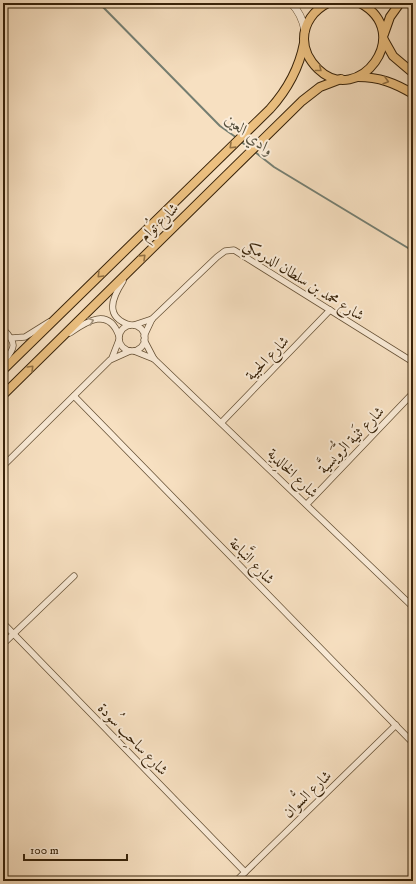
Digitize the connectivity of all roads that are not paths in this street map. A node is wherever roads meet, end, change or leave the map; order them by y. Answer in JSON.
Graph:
{"nodes":[{"id":1,"x":291,"y":3,"type":"edge"},
{"id":2,"x":328,"y":3,"type":"edge"},
{"id":3,"x":360,"y":3,"type":"edge"},
{"id":4,"x":400,"y":3,"type":"edge"},
{"id":5,"x":305,"y":32,"type":"junction"},
{"id":6,"x":383,"y":37,"type":"junction"},
{"id":7,"x":304,"y":43,"type":"junction"},
{"id":8,"x":413,"y":73,"type":"edge"},
{"id":9,"x":355,"y":78,"type":"junction"},
{"id":10,"x":341,"y":79,"type":"junction"},
{"id":11,"x":413,"y":94,"type":"edge"},
{"id":12,"x":129,"y":271,"type":"junction"},
{"id":13,"x":330,"y":310,"type":"junction"},
{"id":14,"x":152,"y":319,"type":"junction"},
{"id":15,"x":54,"y":320,"type":"junction"},
{"id":16,"x":132,"y":325,"type":"junction"},
{"id":17,"x":3,"y":329,"type":"edge"},
{"id":18,"x":12,"y":338,"type":"junction"},
{"id":19,"x":119,"y":338,"type":"junction"},
{"id":20,"x":144,"y":338,"type":"junction"},
{"id":21,"x":59,"y":340,"type":"junction"},
{"id":22,"x":132,"y":351,"type":"junction"},
{"id":23,"x":154,"y":359,"type":"junction"},
{"id":24,"x":110,"y":360,"type":"junction"},
{"id":25,"x":3,"y":362,"type":"edge"},
{"id":26,"x":413,"y":362,"type":"edge"},
{"id":27,"x":3,"y":370,"type":"edge"},
{"id":28,"x":413,"y":393,"type":"edge"},
{"id":29,"x":3,"y":395,"type":"edge"},
{"id":30,"x":74,"y":396,"type":"junction"},
{"id":31,"x":222,"y":422,"type":"junction"},
{"id":32,"x":3,"y":466,"type":"edge"},
{"id":33,"x":307,"y":504,"type":"junction"},
{"id":34,"x":74,"y":576,"type":"dead end"},
{"id":35,"x":413,"y":606,"type":"edge"},
{"id":36,"x":3,"y":623,"type":"edge"},
{"id":37,"x":14,"y":634,"type":"junction"},
{"id":38,"x":3,"y":644,"type":"edge"},
{"id":39,"x":396,"y":725,"type":"junction"},
{"id":40,"x":413,"y":743,"type":"edge"},
{"id":41,"x":245,"y":872,"type":"junction"},
{"id":42,"x":236,"y":881,"type":"edge"}],
"edges":[{"from":1,"to":5,"type":"street"},
{"from":2,"to":5,"type":"main road"},
{"from":3,"to":6,"type":"main road"},
{"from":4,"to":6,"type":"main road"},
{"from":5,"to":7,"type":"main road","name":"شارع تُوام"},
{"from":6,"to":8,"type":"main road"},
{"from":6,"to":9,"type":"main road"},
{"from":7,"to":10,"type":"main road","one_way":true},
{"from":7,"to":15,"type":"main road","name":"شارع تُوام","one_way":true},
{"from":9,"to":10,"type":"main road"},
{"from":9,"to":11,"type":"main road","one_way":true},
{"from":12,"to":10,"type":"main road","name":"شارع تُوام","one_way":true},
{"from":12,"to":16,"type":"street"},
{"from":12,"to":21,"type":"main road","name":"شارع تُوام"},
{"from":13,"to":14,"type":"street","name":"شارع محمد بن سلطان الدرمكي"},
{"from":13,"to":26,"type":"street","name":"شارع محمد بن سلطان الدرمكي"},
{"from":13,"to":31,"type":"street","name":"شارع الحبية"},
{"from":14,"to":16,"type":"street","name":"شارع محمد بن سلطان الدرمكي"},
{"from":14,"to":20,"type":"street","name":"شارع محمد بن سلطان الدرمكي"},
{"from":15,"to":18,"type":"street"},
{"from":15,"to":27,"type":"main road","name":"شارع تُوام"},
{"from":16,"to":19,"type":"street"},
{"from":16,"to":20,"type":"street"},
{"from":17,"to":18,"type":"street"},
{"from":18,"to":25,"type":"street"},
{"from":21,"to":19,"type":"street","one_way":true},
{"from":19,"to":22,"type":"street"},
{"from":19,"to":24,"type":"street"},
{"from":20,"to":22,"type":"street"},
{"from":20,"to":23,"type":"street","name":"شارع الخالِدية"},
{"from":29,"to":21,"type":"main road","name":"شارع تُوام","one_way":true},
{"from":22,"to":23,"type":"street","name":"شارع الخالِدية"},
{"from":22,"to":24,"type":"street"},
{"from":23,"to":31,"type":"street","name":"شارع الخالِدية"},
{"from":24,"to":30,"type":"street"},
{"from":28,"to":33,"type":"street","name":"شارع ثَنية الرُّوَيسيَّة"},
{"from":30,"to":32,"type":"street"},
{"from":30,"to":39,"type":"street","name":"شارع النَّباعة"},
{"from":31,"to":33,"type":"street","name":"شارع الخالِدية"},
{"from":33,"to":35,"type":"street","name":"شارع الخالِدية"},
{"from":34,"to":37,"type":"street"},
{"from":36,"to":37,"type":"street","name":"شارع ساحِب سُودة"},
{"from":37,"to":38,"type":"street"},
{"from":37,"to":41,"type":"street","name":"شارع ساحِب سُودة"},
{"from":39,"to":40,"type":"street","name":"شارع النَّباعة"},
{"from":39,"to":41,"type":"street","name":"شارع السُّوان"},
{"from":41,"to":42,"type":"street","name":"شارع السُّوان"}]}
